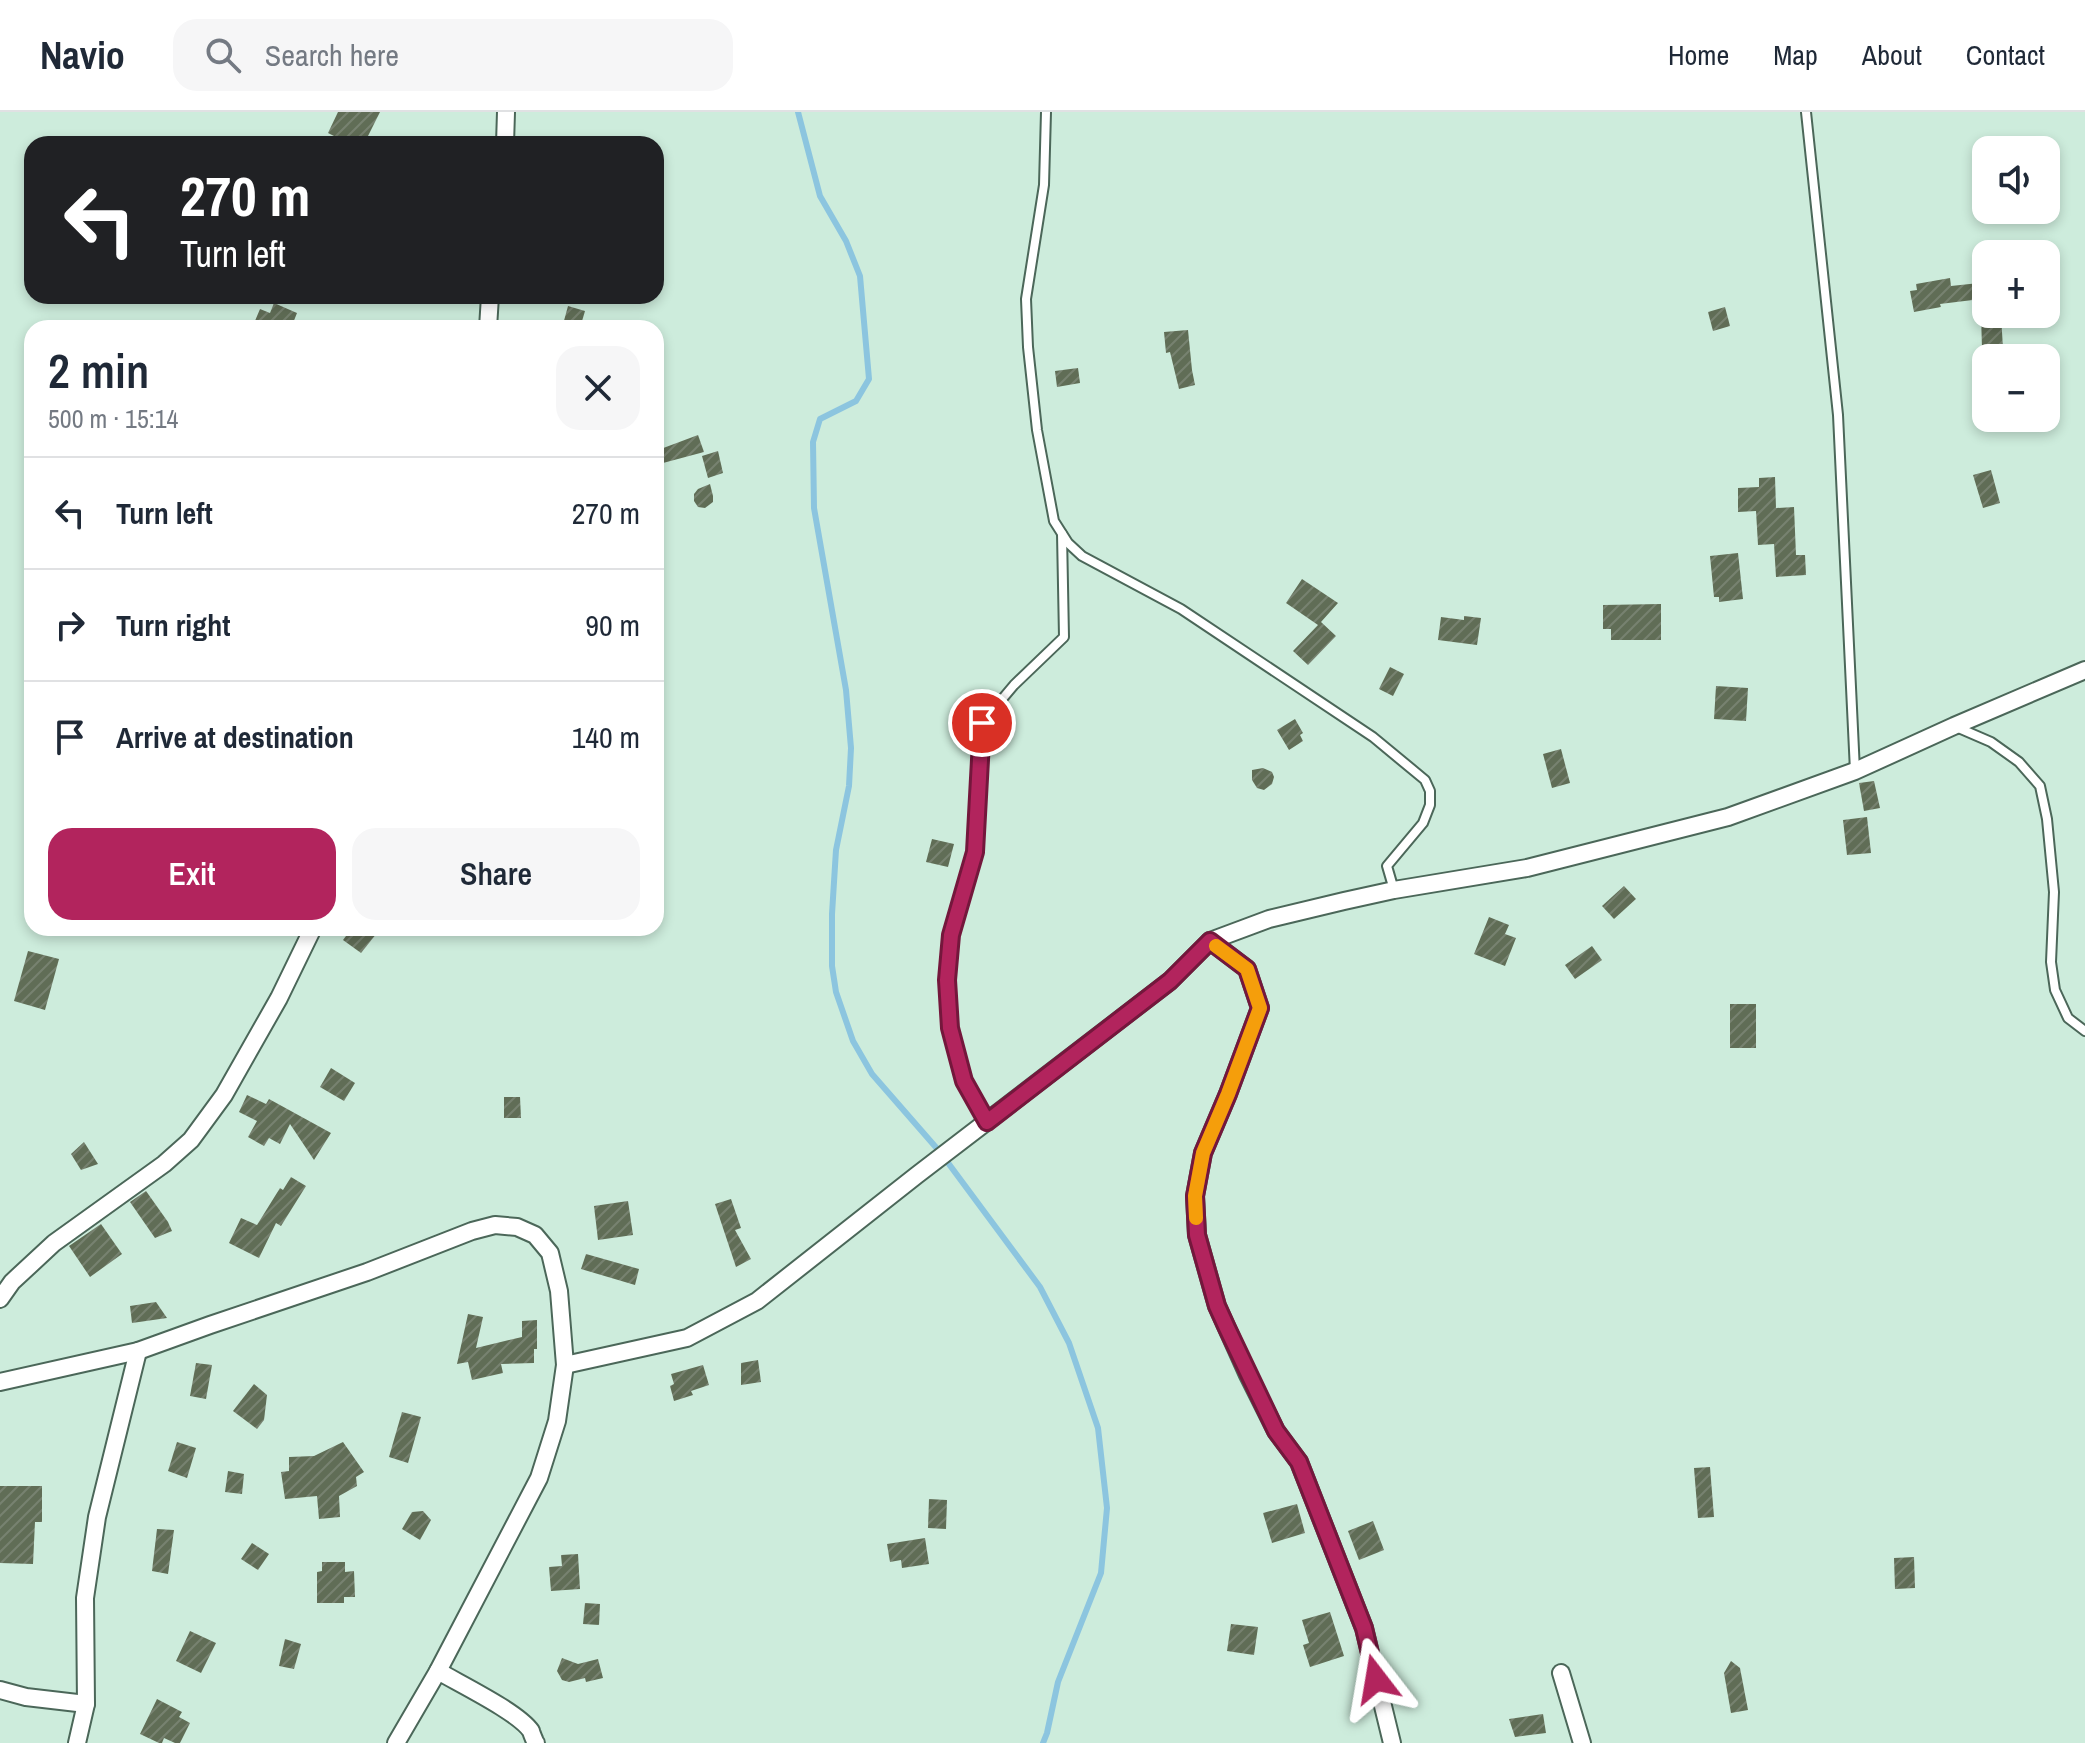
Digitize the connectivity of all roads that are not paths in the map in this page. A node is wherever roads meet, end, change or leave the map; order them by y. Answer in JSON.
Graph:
{"nodes":[{"id":1,"x":506,"y":112,"type":"edge"},
{"id":2,"x":1046,"y":112,"type":"edge"},
{"id":3,"x":1806,"y":112,"type":"edge"},
{"id":4,"x":505,"y":136,"type":"edge"},
{"id":5,"x":1061,"y":533,"type":"junction"},
{"id":6,"x":2085,"y":670,"type":"edge"},
{"id":7,"x":1954,"y":726,"type":"junction"},
{"id":8,"x":1855,"y":771,"type":"junction"},
{"id":9,"x":1394,"y":890,"type":"junction"},
{"id":10,"x":309,"y":936,"type":"edge"},
{"id":11,"x":1210,"y":941,"type":"junction"},
{"id":12,"x":2085,"y":1031,"type":"edge"},
{"id":13,"x":981,"y":1127,"type":"junction"},
{"id":14,"x":0,"y":1299,"type":"edge"},
{"id":15,"x":138,"y":1351,"type":"junction"},
{"id":16,"x":565,"y":1365,"type":"junction"},
{"id":17,"x":0,"y":1382,"type":"edge"},
{"id":18,"x":438,"y":1671,"type":"junction"},
{"id":19,"x":1561,"y":1673,"type":"dead end"},
{"id":20,"x":0,"y":1690,"type":"edge"},
{"id":21,"x":86,"y":1704,"type":"junction"},
{"id":22,"x":77,"y":1743,"type":"edge"},
{"id":23,"x":396,"y":1743,"type":"edge"},
{"id":24,"x":536,"y":1743,"type":"edge"},
{"id":25,"x":1392,"y":1743,"type":"edge"},
{"id":26,"x":1582,"y":1743,"type":"edge"}],
"edges":[{"from":1,"to":4,"type":"street"},
{"from":2,"to":5,"type":"lane"},
{"from":3,"to":8,"type":"lane"},
{"from":5,"to":9,"type":"lane"},
{"from":5,"to":13,"type":"lane"},
{"from":6,"to":7,"type":"street"},
{"from":7,"to":8,"type":"street"},
{"from":7,"to":12,"type":"lane"},
{"from":8,"to":9,"type":"street"},
{"from":9,"to":11,"type":"street"},
{"from":10,"to":14,"type":"street"},
{"from":11,"to":13,"type":"street"},
{"from":11,"to":25,"type":"street"},
{"from":13,"to":16,"type":"street"},
{"from":15,"to":16,"type":"street"},
{"from":15,"to":17,"type":"street"},
{"from":15,"to":21,"type":"street"},
{"from":16,"to":18,"type":"street"},
{"from":18,"to":23,"type":"street"},
{"from":18,"to":24,"type":"street"},
{"from":19,"to":26,"type":"street"},
{"from":20,"to":21,"type":"street"},
{"from":21,"to":22,"type":"street"}]}
